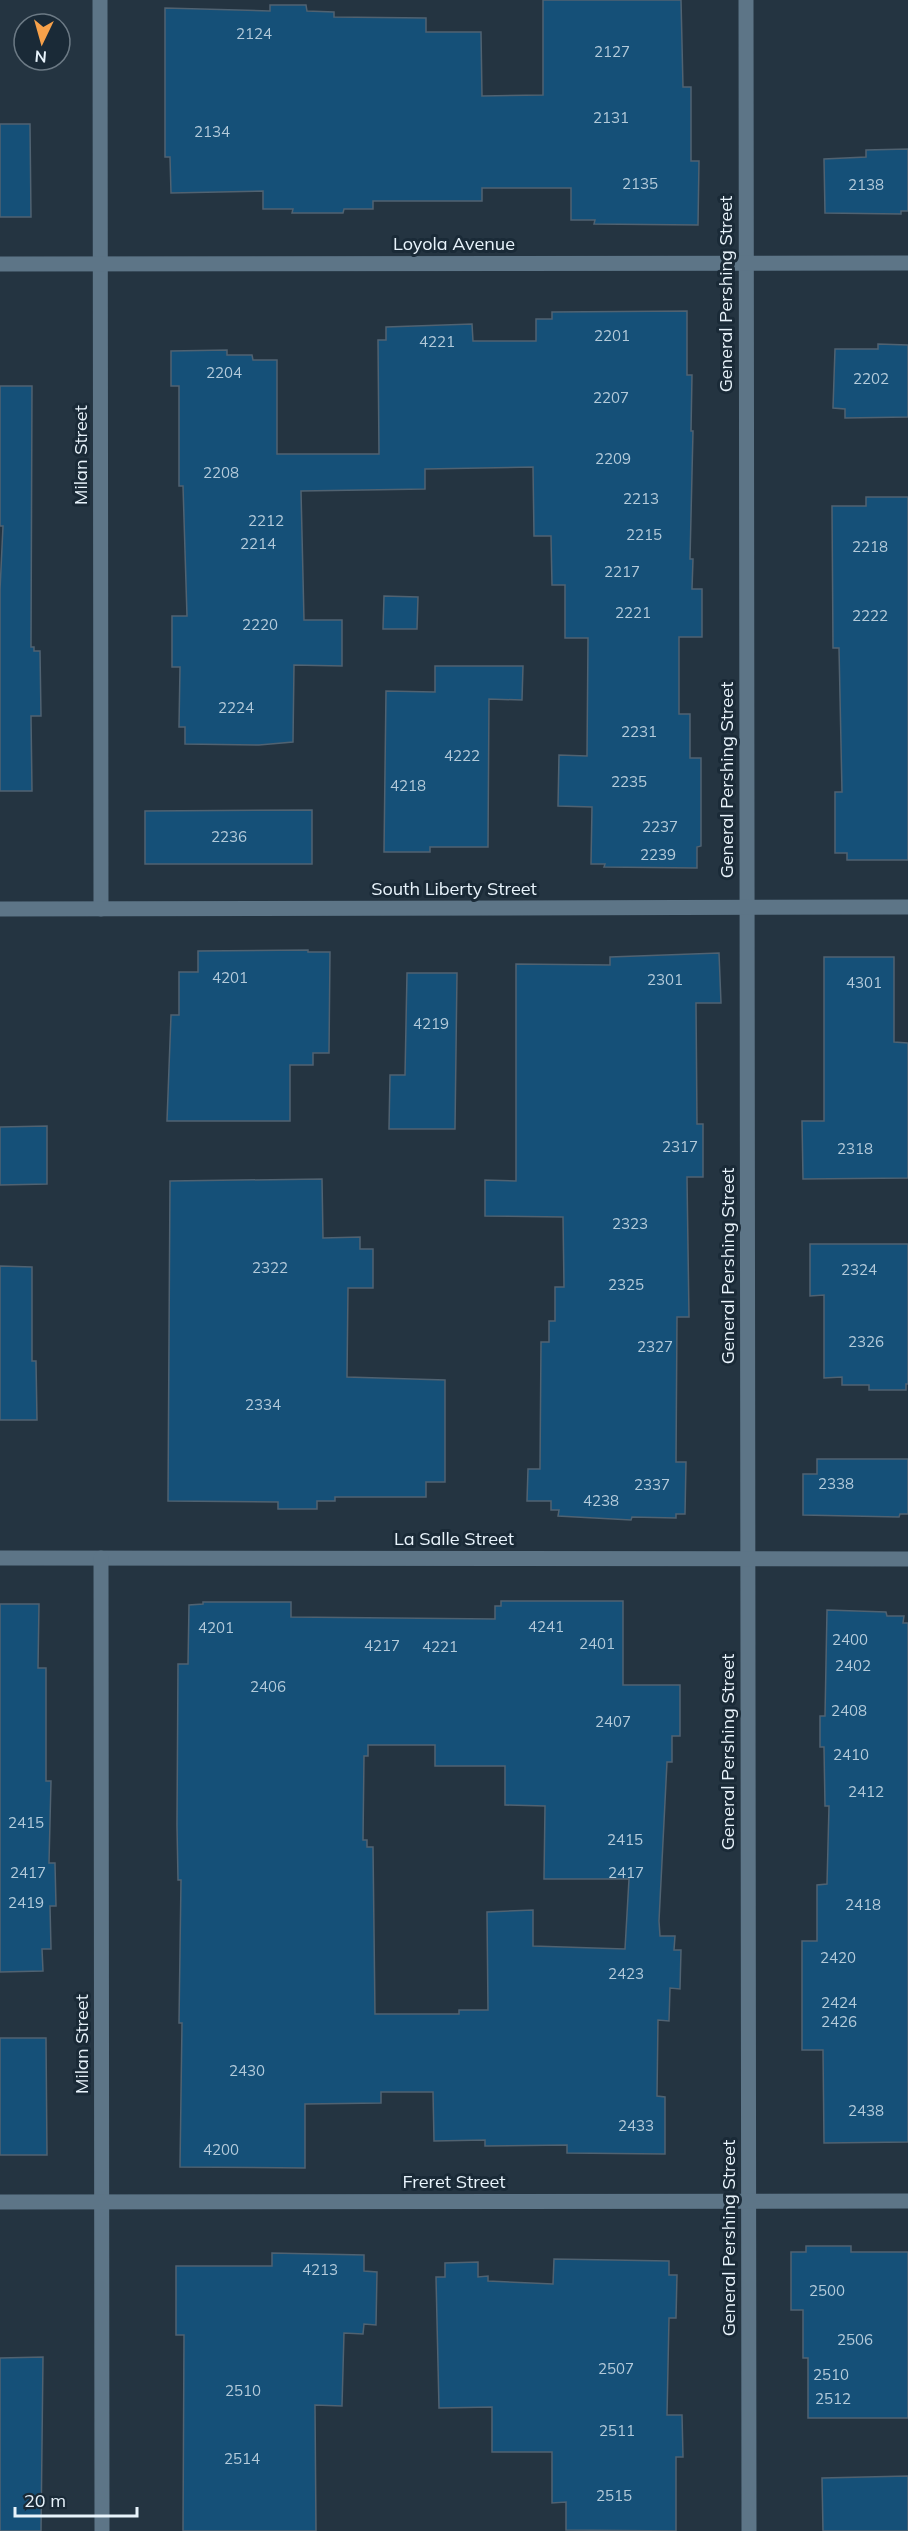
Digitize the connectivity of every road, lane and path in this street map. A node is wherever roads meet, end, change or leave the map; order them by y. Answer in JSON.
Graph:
{"nodes":[{"id":1,"x":100,"y":0,"type":"edge"},
{"id":2,"x":746,"y":0,"type":"edge"},
{"id":3,"x":746,"y":263,"type":"junction"},
{"id":4,"x":908,"y":263,"type":"edge"},
{"id":5,"x":0,"y":264,"type":"edge"},
{"id":6,"x":101,"y":264,"type":"junction"},
{"id":7,"x":908,"y":906,"type":"edge"},
{"id":8,"x":747,"y":907,"type":"junction"},
{"id":9,"x":0,"y":909,"type":"edge"},
{"id":10,"x":100,"y":909,"type":"junction"},
{"id":11,"x":0,"y":1558,"type":"edge"},
{"id":12,"x":101,"y":1558,"type":"junction"},
{"id":13,"x":748,"y":1558,"type":"junction"},
{"id":14,"x":908,"y":1559,"type":"edge"},
{"id":15,"x":908,"y":2201,"type":"edge"},
{"id":16,"x":0,"y":2202,"type":"edge"},
{"id":17,"x":102,"y":2202,"type":"junction"},
{"id":18,"x":748,"y":2202,"type":"junction"},
{"id":19,"x":102,"y":2531,"type":"edge"},
{"id":20,"x":749,"y":2531,"type":"edge"}],
"edges":[{"from":1,"to":6,"type":"street","name":"Milan Street"},
{"from":2,"to":3,"type":"street","name":"General Pershing Street"},
{"from":3,"to":4,"type":"street","name":"Loyola Avenue"},
{"from":3,"to":6,"type":"street","name":"Loyola Avenue"},
{"from":3,"to":8,"type":"street","name":"General Pershing Street"},
{"from":5,"to":6,"type":"street","name":"Loyola Avenue"},
{"from":6,"to":10,"type":"street","name":"Milan Street"},
{"from":7,"to":8,"type":"street","name":"South Liberty Street"},
{"from":8,"to":10,"type":"street","name":"South Liberty Street"},
{"from":8,"to":13,"type":"street","name":"General Pershing Street"},
{"from":9,"to":10,"type":"street","name":"South Liberty Street"},
{"from":11,"to":12,"type":"street","name":"La Salle Street"},
{"from":12,"to":13,"type":"street","name":"La Salle Street"},
{"from":12,"to":17,"type":"street","name":"Milan Street"},
{"from":13,"to":14,"type":"street","name":"La Salle Street"},
{"from":13,"to":18,"type":"street","name":"General Pershing Street"},
{"from":15,"to":18,"type":"street","name":"Freret Street"},
{"from":16,"to":17,"type":"street","name":"Freret Street"},
{"from":17,"to":18,"type":"street","name":"Freret Street"},
{"from":17,"to":19,"type":"street","name":"Milan Street"},
{"from":18,"to":20,"type":"street","name":"General Pershing Street"}]}
